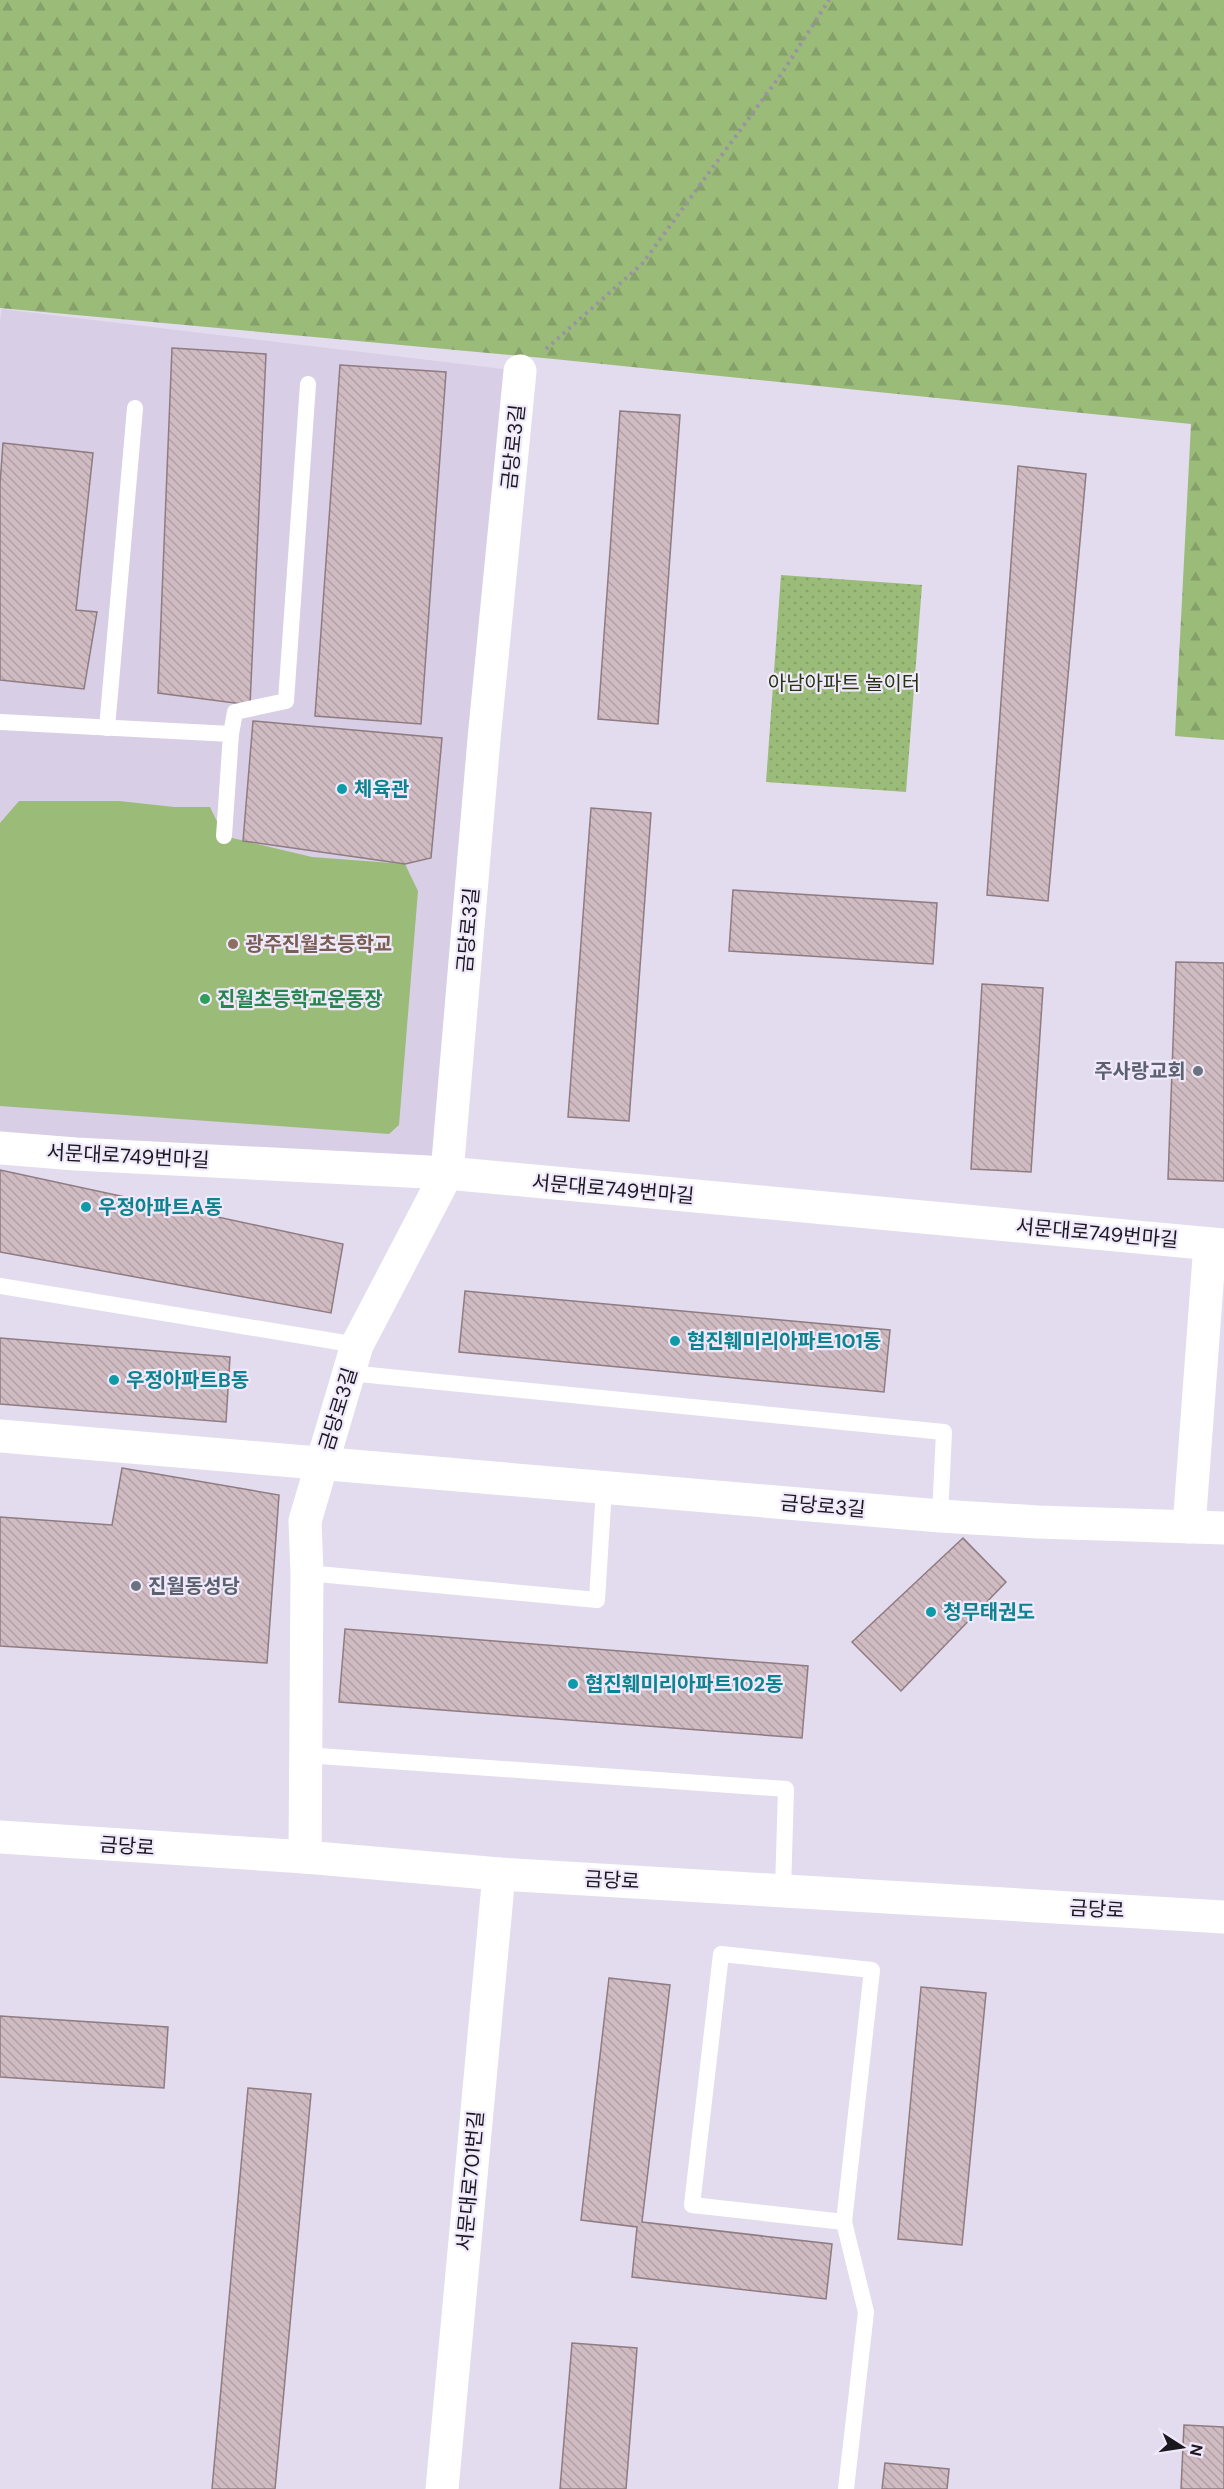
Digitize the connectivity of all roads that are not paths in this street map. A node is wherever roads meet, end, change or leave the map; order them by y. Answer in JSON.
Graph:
{"nodes":[{"id":1,"x":520,"y":371,"type":"road end"},
{"id":2,"x":308,"y":384,"type":"dead end"},
{"id":3,"x":135,"y":408,"type":"dead end"},
{"id":4,"x":0,"y":723,"type":"edge"},
{"id":5,"x":107,"y":728,"type":"junction"},
{"id":6,"x":231,"y":734,"type":"junction"},
{"id":7,"x":224,"y":836,"type":"dead end"},
{"id":8,"x":0,"y":1148,"type":"edge"},
{"id":9,"x":447,"y":1173,"type":"junction"},
{"id":10,"x":1217,"y":1244,"type":"edge"},
{"id":11,"x":0,"y":1286,"type":"edge"},
{"id":12,"x":353,"y":1359,"type":"junction"},
{"id":13,"x":0,"y":1436,"type":"edge"},
{"id":14,"x":322,"y":1464,"type":"junction"},
{"id":15,"x":604,"y":1488,"type":"junction"},
{"id":16,"x":940,"y":1515,"type":"junction"},
{"id":17,"x":1189,"y":1527,"type":"junction"},
{"id":18,"x":1224,"y":1528,"type":"edge"},
{"id":19,"x":307,"y":1573,"type":"junction"},
{"id":20,"x":305,"y":1755,"type":"junction"},
{"id":21,"x":0,"y":1837,"type":"edge"},
{"id":22,"x":305,"y":1857,"type":"junction"},
{"id":23,"x":499,"y":1874,"type":"junction"},
{"id":24,"x":783,"y":1890,"type":"junction"},
{"id":25,"x":1224,"y":1917,"type":"edge"},
{"id":26,"x":844,"y":2222,"type":"junction"},
{"id":27,"x":442,"y":2489,"type":"edge"},
{"id":28,"x":846,"y":2489,"type":"edge"}],
"edges":[{"from":1,"to":9,"type":"street","name":"금당로3길"},
{"from":2,"to":6,"type":"lane"},
{"from":3,"to":5,"type":"lane"},
{"from":4,"to":5,"type":"lane"},
{"from":5,"to":6,"type":"lane"},
{"from":6,"to":7,"type":"lane"},
{"from":8,"to":9,"type":"street","name":"서문대로749번마길"},
{"from":9,"to":10,"type":"street","name":"서문대로749번마길"},
{"from":9,"to":12,"type":"street","name":"금당로3길"},
{"from":10,"to":17,"type":"street"},
{"from":11,"to":12,"type":"lane"},
{"from":12,"to":14,"type":"street","name":"금당로3길"},
{"from":12,"to":16,"type":"lane"},
{"from":13,"to":14,"type":"street"},
{"from":14,"to":15,"type":"street","name":"금당로3길"},
{"from":14,"to":19,"type":"street","name":"금당로3길"},
{"from":15,"to":16,"type":"street","name":"금당로3길"},
{"from":15,"to":19,"type":"lane"},
{"from":16,"to":17,"type":"street","name":"금당로3길"},
{"from":17,"to":18,"type":"street","name":"금당로3길"},
{"from":19,"to":20,"type":"street","name":"금당로3길"},
{"from":20,"to":22,"type":"street","name":"금당로3길"},
{"from":20,"to":24,"type":"lane"},
{"from":21,"to":22,"type":"street","name":"금당로"},
{"from":22,"to":23,"type":"street","name":"금당로"},
{"from":23,"to":24,"type":"street","name":"금당로"},
{"from":23,"to":27,"type":"street","name":"서문대로701번길"},
{"from":24,"to":25,"type":"street","name":"금당로"},
{"from":26,"to":26,"type":"lane"},
{"from":26,"to":28,"type":"lane"}]}
